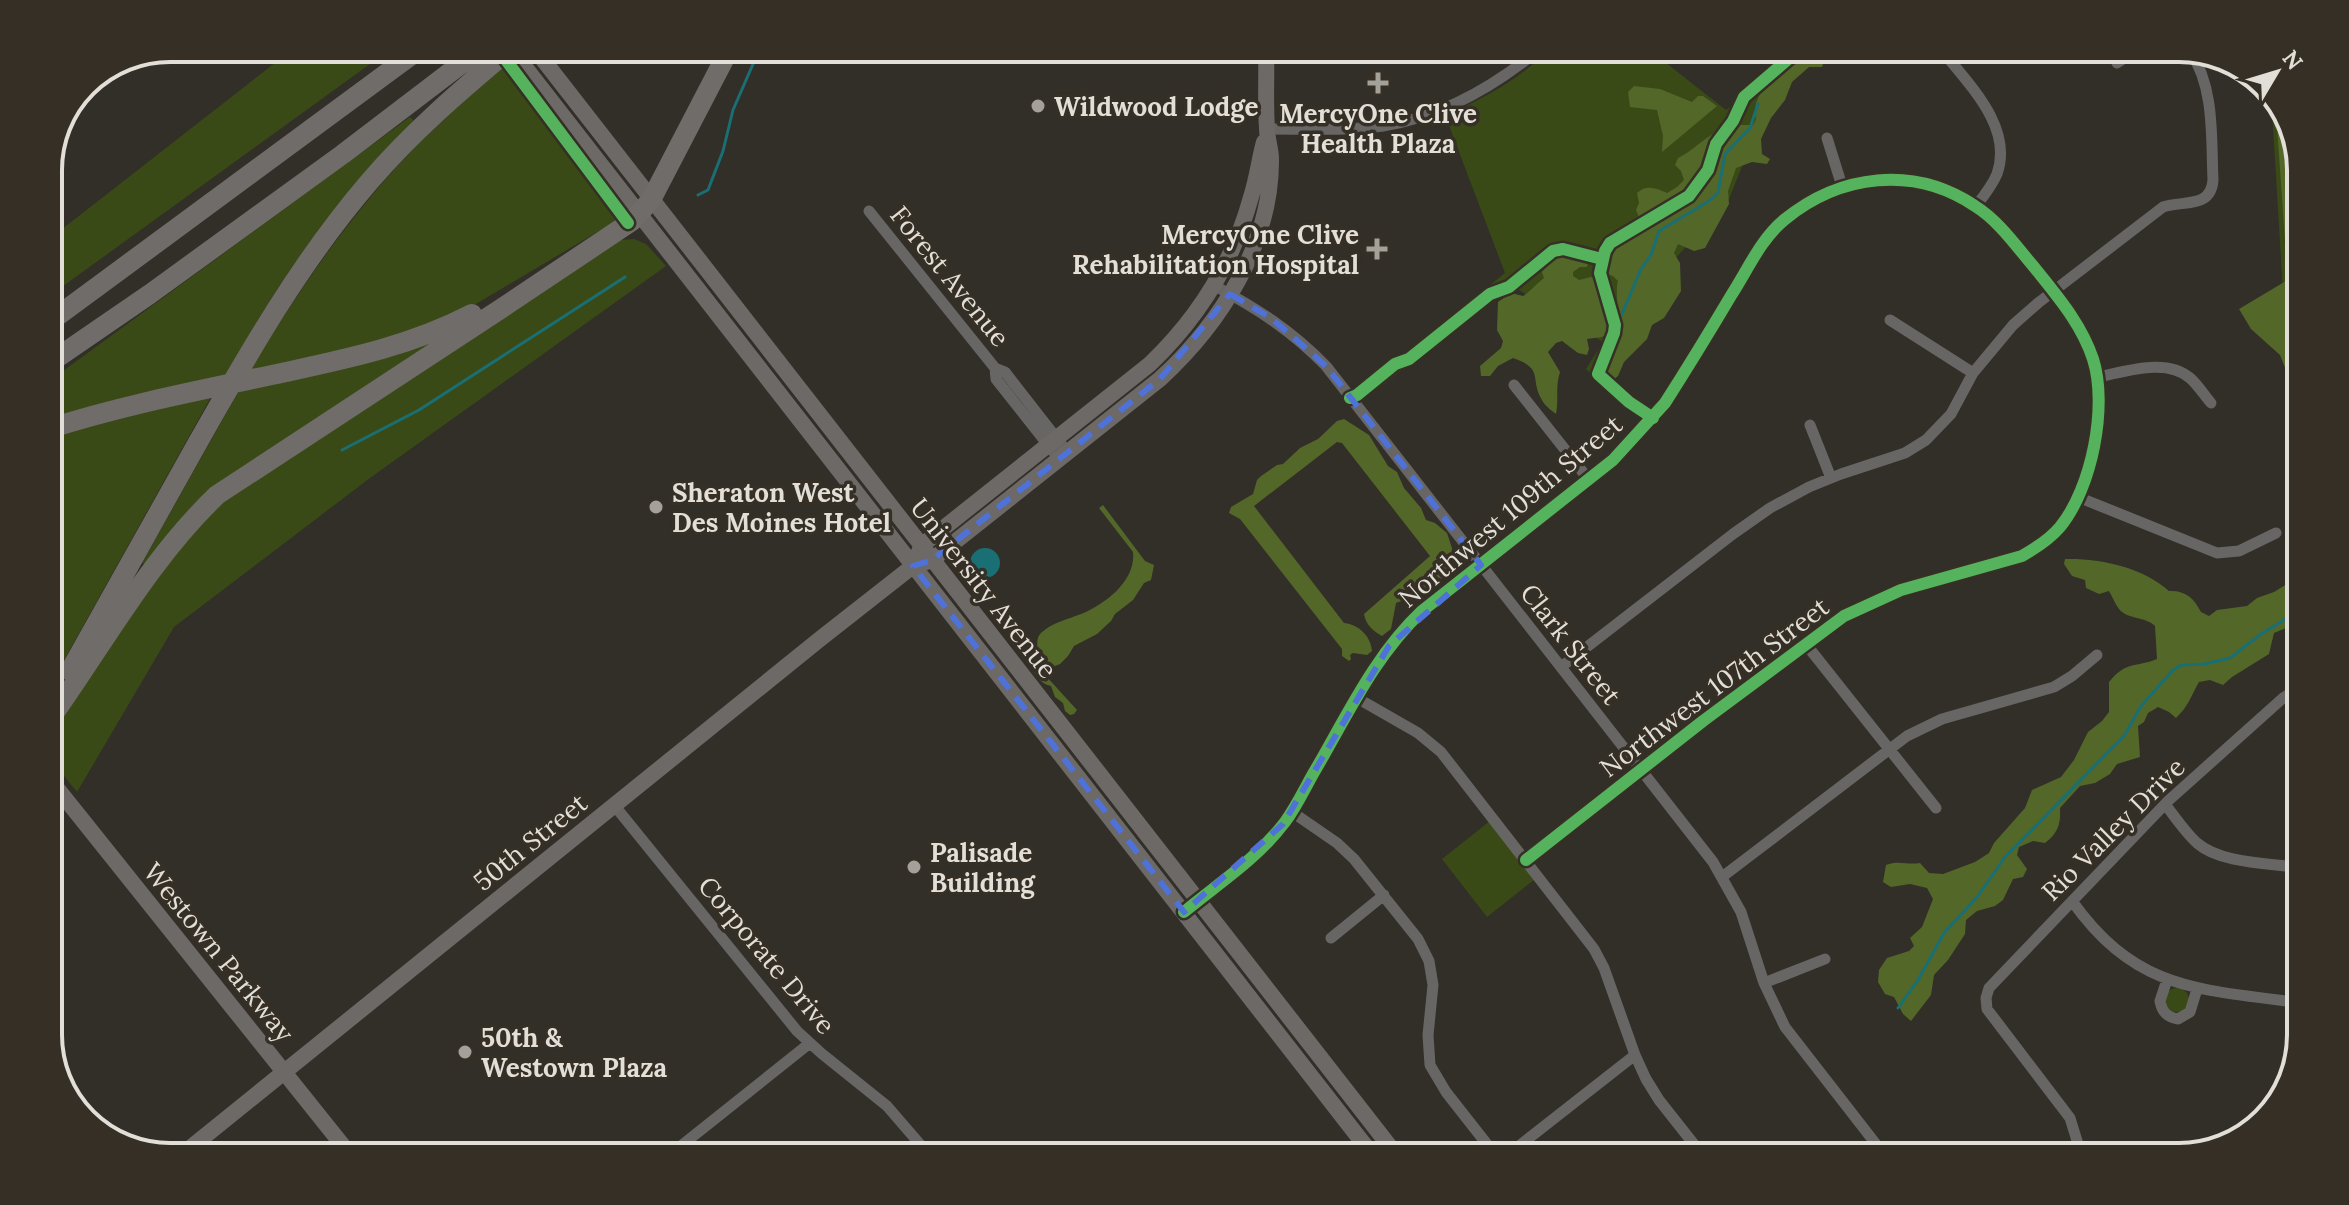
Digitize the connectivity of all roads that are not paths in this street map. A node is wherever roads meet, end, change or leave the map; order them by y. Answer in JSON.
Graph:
{"nodes":[{"id":1,"x":402,"y":62,"type":"edge"},
{"id":2,"x":464,"y":62,"type":"edge"},
{"id":3,"x":494,"y":62,"type":"edge"},
{"id":4,"x":521,"y":62,"type":"edge"},
{"id":5,"x":544,"y":62,"type":"edge"},
{"id":6,"x":723,"y":62,"type":"edge"},
{"id":7,"x":1266,"y":62,"type":"edge"},
{"id":8,"x":1522,"y":62,"type":"edge"},
{"id":9,"x":1951,"y":62,"type":"edge"},
{"id":10,"x":2199,"y":64,"type":"edge"},
{"id":11,"x":1267,"y":129,"type":"junction"},
{"id":12,"x":1827,"y":138,"type":"dead end"},
{"id":13,"x":1842,"y":186,"type":"junction"},
{"id":14,"x":1976,"y":206,"type":"junction"},
{"id":15,"x":645,"y":207,"type":"junction"},
{"id":16,"x":869,"y":211,"type":"dead end"},
{"id":17,"x":576,"y":256,"type":"junction"},
{"id":18,"x":100,"y":285,"type":"junction"},
{"id":19,"x":1215,"y":286,"type":"junction"},
{"id":20,"x":2053,"y":291,"type":"junction"},
{"id":21,"x":1230,"y":294,"type":"junction"},
{"id":22,"x":62,"y":308,"type":"edge"},
{"id":23,"x":62,"y":313,"type":"edge"},
{"id":24,"x":1890,"y":320,"type":"dead end"},
{"id":25,"x":62,"y":354,"type":"edge"},
{"id":26,"x":1973,"y":373,"type":"junction"},
{"id":27,"x":2097,"y":377,"type":"junction"},
{"id":28,"x":1514,"y":385,"type":"dead end"},
{"id":29,"x":2211,"y":403,"type":"dead end"},
{"id":30,"x":62,"y":425,"type":"edge"},
{"id":31,"x":1810,"y":425,"type":"dead end"},
{"id":32,"x":1052,"y":442,"type":"junction"},
{"id":33,"x":1064,"y":456,"type":"junction"},
{"id":34,"x":1831,"y":478,"type":"junction"},
{"id":35,"x":1589,"y":480,"type":"junction"},
{"id":36,"x":2078,"y":497,"type":"junction"},
{"id":37,"x":2276,"y":533,"type":"dead end"},
{"id":38,"x":921,"y":546,"type":"junction"},
{"id":39,"x":932,"y":560,"type":"junction"},
{"id":40,"x":1481,"y":565,"type":"junction"},
{"id":41,"x":913,"y":566,"type":"junction"},
{"id":42,"x":1805,"y":643,"type":"junction"},
{"id":43,"x":2097,"y":655,"type":"dead end"},
{"id":44,"x":1561,"y":667,"type":"junction"},
{"id":45,"x":62,"y":684,"type":"edge"},
{"id":46,"x":2287,"y":696,"type":"edge"},
{"id":47,"x":1357,"y":698,"type":"junction"},
{"id":48,"x":62,"y":702,"type":"edge"},
{"id":49,"x":1888,"y":748,"type":"junction"},
{"id":50,"x":1641,"y":770,"type":"junction"},
{"id":51,"x":62,"y":794,"type":"edge"},
{"id":52,"x":2165,"y":804,"type":"junction"},
{"id":53,"x":614,"y":805,"type":"junction"},
{"id":54,"x":1936,"y":808,"type":"dead end"},
{"id":55,"x":1292,"y":812,"type":"junction"},
{"id":56,"x":1526,"y":860,"type":"junction"},
{"id":57,"x":2287,"y":866,"type":"edge"},
{"id":58,"x":1722,"y":877,"type":"junction"},
{"id":59,"x":1384,"y":895,"type":"junction"},
{"id":60,"x":1199,"y":901,"type":"junction"},
{"id":61,"x":2072,"y":901,"type":"junction"},
{"id":62,"x":1184,"y":912,"type":"junction"},
{"id":63,"x":1331,"y":938,"type":"dead end"},
{"id":64,"x":1825,"y":959,"type":"dead end"},
{"id":65,"x":2167,"y":980,"type":"junction"},
{"id":66,"x":1764,"y":983,"type":"junction"},
{"id":67,"x":2197,"y":989,"type":"junction"},
{"id":68,"x":2287,"y":1001,"type":"edge"},
{"id":69,"x":810,"y":1043,"type":"junction"},
{"id":70,"x":1635,"y":1055,"type":"junction"},
{"id":71,"x":285,"y":1072,"type":"junction"},
{"id":72,"x":196,"y":1143,"type":"edge"},
{"id":73,"x":341,"y":1143,"type":"edge"},
{"id":74,"x":685,"y":1143,"type":"edge"},
{"id":75,"x":919,"y":1143,"type":"edge"},
{"id":76,"x":1363,"y":1143,"type":"edge"},
{"id":77,"x":1387,"y":1143,"type":"edge"},
{"id":78,"x":1486,"y":1143,"type":"edge"},
{"id":79,"x":1523,"y":1143,"type":"edge"},
{"id":80,"x":1693,"y":1143,"type":"edge"},
{"id":81,"x":1875,"y":1143,"type":"edge"},
{"id":82,"x":2078,"y":1143,"type":"edge"}],
"edges":[{"from":1,"to":18,"type":"highway"},
{"from":2,"to":25,"type":"highway"},
{"from":3,"to":45,"type":"highway"},
{"from":4,"to":15,"type":"main road","name":"University Avenue"},
{"from":5,"to":15,"type":"main road","name":"University Avenue"},
{"from":6,"to":15,"type":"highway"},
{"from":7,"to":11,"type":"main road"},
{"from":8,"to":11,"type":"street"},
{"from":9,"to":14,"type":"street"},
{"from":10,"to":20,"type":"street"},
{"from":11,"to":19,"type":"main road"},
{"from":11,"to":21,"type":"main road"},
{"from":12,"to":13,"type":"street"},
{"from":13,"to":14,"type":"street","name":"Northwest 109th Street"},
{"from":13,"to":35,"type":"street","name":"Northwest 109th Street"},
{"from":14,"to":20,"type":"street","name":"Northwest 109th Street"},
{"from":15,"to":17,"type":"highway"},
{"from":15,"to":38,"type":"main road","name":"University Avenue"},
{"from":15,"to":41,"type":"main road","name":"University Avenue"},
{"from":16,"to":32,"type":"street","name":"Forest Avenue"},
{"from":17,"to":30,"type":"highway"},
{"from":17,"to":48,"type":"highway"},
{"from":18,"to":22,"type":"highway"},
{"from":18,"to":23,"type":"highway"},
{"from":19,"to":21,"type":"street","name":"Clark Street"},
{"from":19,"to":32,"type":"main road"},
{"from":20,"to":26,"type":"street"},
{"from":20,"to":27,"type":"street","name":"Northwest 107th Street"},
{"from":21,"to":33,"type":"main road"},
{"from":21,"to":40,"type":"street","name":"Clark Street"},
{"from":24,"to":26,"type":"street"},
{"from":26,"to":34,"type":"street"},
{"from":27,"to":29,"type":"street"},
{"from":27,"to":36,"type":"street","name":"Northwest 107th Street"},
{"from":28,"to":35,"type":"street"},
{"from":31,"to":34,"type":"street"},
{"from":32,"to":33,"type":"street","name":"Forest Avenue"},
{"from":32,"to":38,"type":"main road"},
{"from":33,"to":39,"type":"main road"},
{"from":34,"to":44,"type":"street"},
{"from":35,"to":40,"type":"street","name":"Northwest 109th Street"},
{"from":36,"to":37,"type":"street"},
{"from":36,"to":42,"type":"street","name":"Northwest 107th Street"},
{"from":38,"to":39,"type":"main road","name":"University Avenue"},
{"from":38,"to":41,"type":"main road"},
{"from":39,"to":41,"type":"main road"},
{"from":39,"to":60,"type":"main road","name":"University Avenue"},
{"from":40,"to":44,"type":"street","name":"Clark Street"},
{"from":40,"to":47,"type":"street","name":"Northwest 109th Street"},
{"from":41,"to":53,"type":"main road","name":"50th Street"},
{"from":41,"to":62,"type":"main road","name":"University Avenue"},
{"from":42,"to":49,"type":"street"},
{"from":42,"to":50,"type":"street","name":"Northwest 107th Street"},
{"from":43,"to":49,"type":"street"},
{"from":44,"to":50,"type":"street","name":"Clark Street"},
{"from":46,"to":52,"type":"street","name":"Rio Valley Drive"},
{"from":47,"to":55,"type":"street","name":"Northwest 109th Street"},
{"from":47,"to":56,"type":"street"},
{"from":49,"to":54,"type":"street"},
{"from":49,"to":58,"type":"street"},
{"from":50,"to":56,"type":"street","name":"Northwest 107th Street"},
{"from":50,"to":58,"type":"street","name":"Clark Street"},
{"from":51,"to":71,"type":"main road","name":"Westown Parkway"},
{"from":52,"to":57,"type":"street"},
{"from":52,"to":61,"type":"street","name":"Rio Valley Drive"},
{"from":53,"to":69,"type":"street","name":"Corporate Drive"},
{"from":53,"to":71,"type":"main road","name":"50th Street"},
{"from":55,"to":59,"type":"street"},
{"from":55,"to":60,"type":"street","name":"Northwest 109th Street"},
{"from":56,"to":70,"type":"street"},
{"from":58,"to":66,"type":"street","name":"Clark Street"},
{"from":59,"to":63,"type":"street"},
{"from":59,"to":78,"type":"street"},
{"from":60,"to":62,"type":"street","name":"Northwest 109th Street"},
{"from":60,"to":77,"type":"main road","name":"University Avenue"},
{"from":61,"to":65,"type":"street"},
{"from":61,"to":82,"type":"street","name":"Rio Valley Drive"},
{"from":62,"to":76,"type":"main road","name":"University Avenue"},
{"from":64,"to":66,"type":"street"},
{"from":65,"to":67,"type":"street"},
{"from":65,"to":67,"type":"street"},
{"from":66,"to":81,"type":"street","name":"Clark Street"},
{"from":67,"to":68,"type":"street"},
{"from":69,"to":74,"type":"street"},
{"from":69,"to":75,"type":"street","name":"Corporate Drive"},
{"from":70,"to":79,"type":"street"},
{"from":70,"to":80,"type":"street"},
{"from":71,"to":72,"type":"main road","name":"50th Street"},
{"from":71,"to":73,"type":"main road","name":"Westown Parkway"}]}
